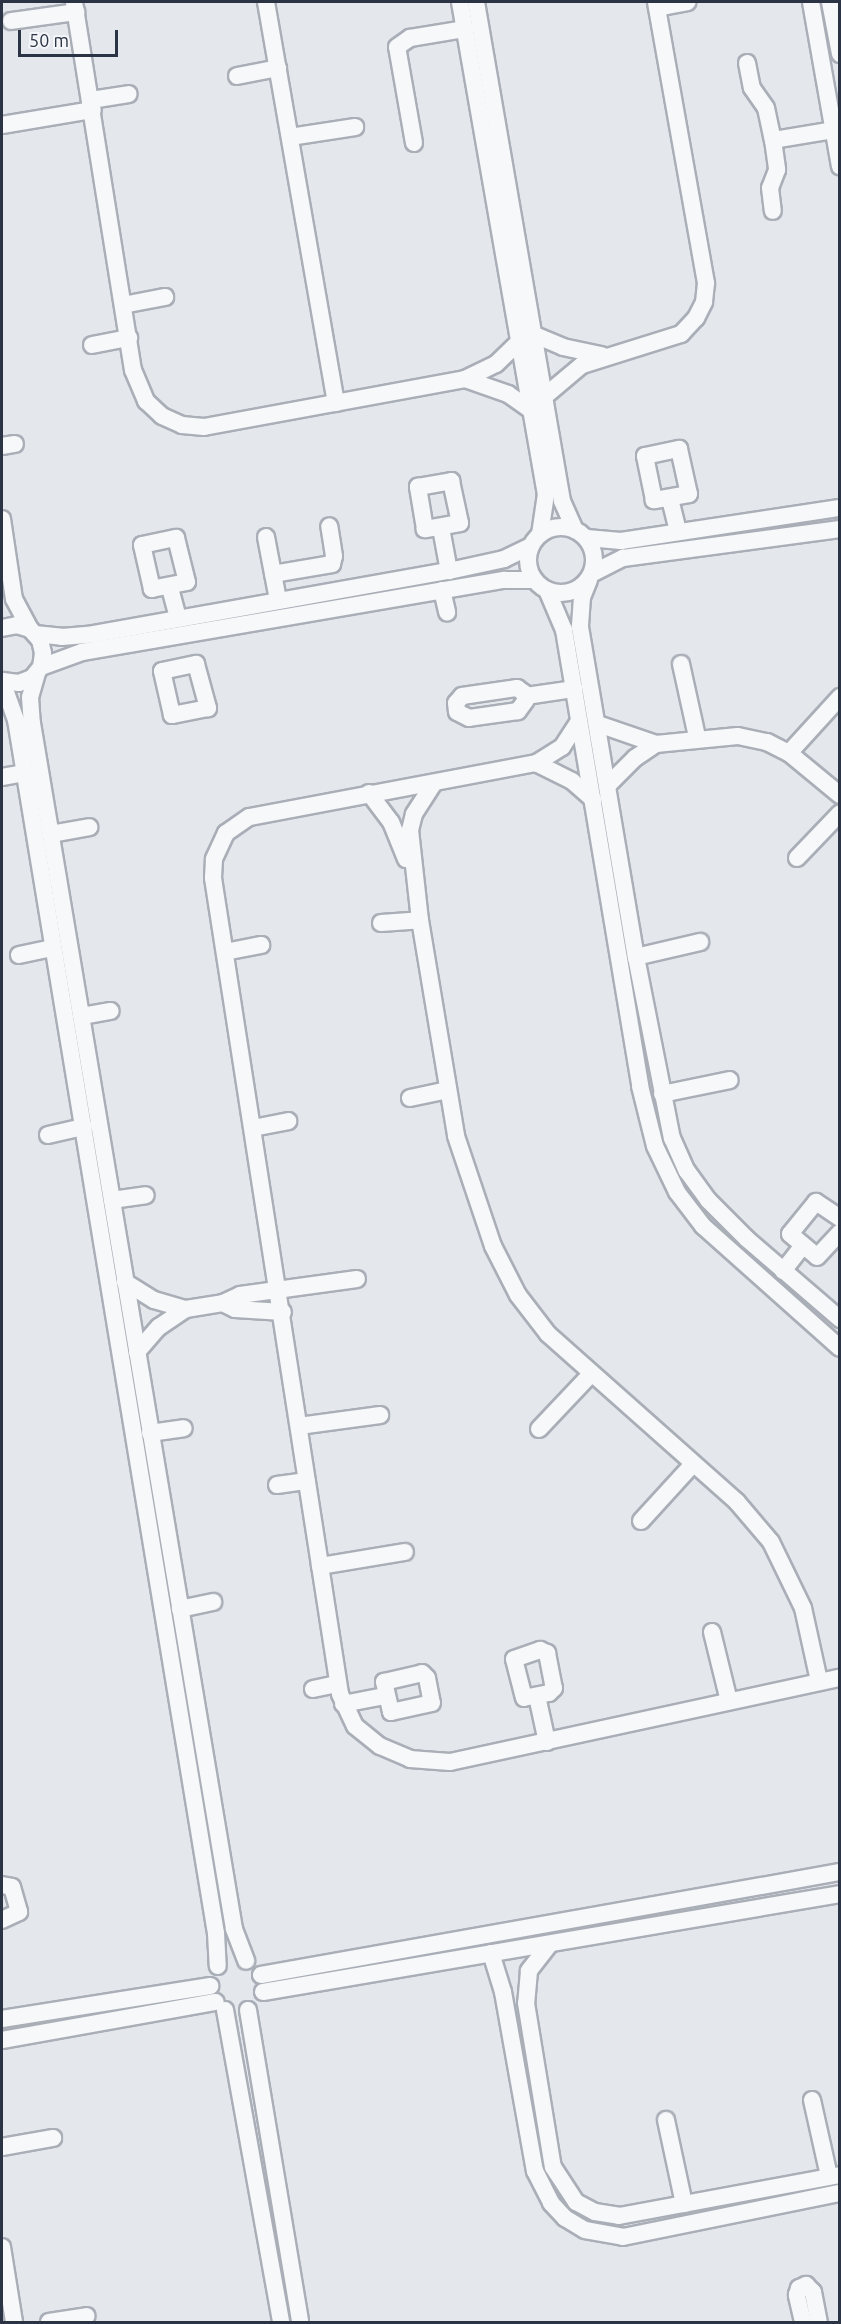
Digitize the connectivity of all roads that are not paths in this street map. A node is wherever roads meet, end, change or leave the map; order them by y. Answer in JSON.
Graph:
{"nodes":[{"id":1,"x":266,"y":2,"type":"edge"},
{"id":2,"x":460,"y":2,"type":"edge"},
{"id":3,"x":476,"y":2,"type":"edge"},
{"id":4,"x":687,"y":2,"type":"edge"},
{"id":5,"x":811,"y":2,"type":"edge"},
{"id":6,"x":830,"y":2,"type":"edge"},
{"id":7,"x":657,"y":4,"type":"edge"},
{"id":8,"x":75,"y":7,"type":"edge"},
{"id":9,"x":11,"y":21,"type":"dead end"},
{"id":10,"x":465,"y":29,"type":"junction"},
{"id":11,"x":839,"y":47,"type":"edge"},
{"id":12,"x":747,"y":63,"type":"dead end"},
{"id":13,"x":278,"y":68,"type":"junction"},
{"id":14,"x":237,"y":76,"type":"dead end"},
{"id":15,"x":129,"y":94,"type":"dead end"},
{"id":16,"x":92,"y":105,"type":"junction"},
{"id":17,"x":2,"y":124,"type":"edge"},
{"id":18,"x":355,"y":127,"type":"dead end"},
{"id":19,"x":834,"y":130,"type":"junction"},
{"id":20,"x":290,"y":137,"type":"junction"},
{"id":21,"x":773,"y":140,"type":"junction"},
{"id":22,"x":414,"y":143,"type":"dead end"},
{"id":23,"x":840,"y":166,"type":"edge"},
{"id":24,"x":773,"y":211,"type":"dead end"},
{"id":25,"x":165,"y":297,"type":"dead end"},
{"id":26,"x":123,"y":305,"type":"junction"},
{"id":27,"x":129,"y":338,"type":"junction"},
{"id":28,"x":527,"y":338,"type":"junction"},
{"id":29,"x":92,"y":345,"type":"dead end"},
{"id":30,"x":606,"y":356,"type":"junction"},
{"id":31,"x":465,"y":378,"type":"junction"},
{"id":32,"x":545,"y":396,"type":"junction"},
{"id":33,"x":336,"y":403,"type":"junction"},
{"id":34,"x":532,"y":411,"type":"junction"},
{"id":35,"x":552,"y":488,"type":"junction"},
{"id":36,"x":670,"y":499,"type":"dead end"},
{"id":37,"x":837,"y":507,"type":"edge"},
{"id":38,"x":2,"y":519,"type":"edge"},
{"id":39,"x":329,"y":526,"type":"dead end"},
{"id":40,"x":441,"y":528,"type":"dead end"},
{"id":41,"x":840,"y":529,"type":"edge"},
{"id":42,"x":678,"y":532,"type":"junction"},
{"id":43,"x":581,"y":534,"type":"junction"},
{"id":44,"x":266,"y":537,"type":"dead end"},
{"id":45,"x":536,"y":540,"type":"junction"},
{"id":46,"x":449,"y":571,"type":"junction"},
{"id":47,"x":273,"y":574,"type":"junction"},
{"id":48,"x":591,"y":576,"type":"junction"},
{"id":49,"x":541,"y":585,"type":"junction"},
{"id":50,"x":170,"y":588,"type":"dead end"},
{"id":51,"x":442,"y":590,"type":"junction"},
{"id":52,"x":278,"y":600,"type":"junction"},
{"id":53,"x":447,"y":612,"type":"dead end"},
{"id":54,"x":178,"y":617,"type":"junction"},
{"id":55,"x":2,"y":628,"type":"edge"},
{"id":56,"x":572,"y":628,"type":"junction"},
{"id":57,"x":33,"y":632,"type":"junction"},
{"id":58,"x":176,"y":636,"type":"junction"},
{"id":59,"x":681,"y":664,"type":"dead end"},
{"id":60,"x":181,"y":665,"type":"dead end"},
{"id":61,"x":39,"y":670,"type":"junction"},
{"id":62,"x":2,"y":681,"type":"edge"},
{"id":63,"x":574,"y":689,"type":"junction"},
{"id":64,"x":526,"y":696,"type":"dead end"},
{"id":65,"x":840,"y":697,"type":"edge"},
{"id":66,"x":23,"y":718,"type":"junction"},
{"id":67,"x":579,"y":721,"type":"junction"},
{"id":68,"x":598,"y":724,"type":"junction"},
{"id":69,"x":697,"y":737,"type":"junction"},
{"id":70,"x":656,"y":744,"type":"junction"},
{"id":71,"x":789,"y":753,"type":"junction"},
{"id":72,"x":536,"y":764,"type":"junction"},
{"id":73,"x":24,"y":773,"type":"junction"},
{"id":74,"x":2,"y":777,"type":"edge"},
{"id":75,"x":434,"y":783,"type":"junction"},
{"id":76,"x":608,"y":785,"type":"junction"},
{"id":77,"x":369,"y":793,"type":"junction"},
{"id":78,"x":840,"y":795,"type":"edge"},
{"id":79,"x":593,"y":799,"type":"junction"},
{"id":80,"x":840,"y":813,"type":"edge"},
{"id":81,"x":89,"y":827,"type":"dead end"},
{"id":82,"x":51,"y":834,"type":"junction"},
{"id":83,"x":798,"y":858,"type":"dead end"},
{"id":84,"x":414,"y":872,"type":"junction"},
{"id":85,"x":420,"y":920,"type":"junction"},
{"id":86,"x":381,"y":923,"type":"dead end"},
{"id":87,"x":700,"y":942,"type":"dead end"},
{"id":88,"x":261,"y":945,"type":"dead end"},
{"id":89,"x":53,"y":948,"type":"junction"},
{"id":90,"x":225,"y":952,"type":"junction"},
{"id":91,"x":19,"y":955,"type":"dead end"},
{"id":92,"x":636,"y":957,"type":"junction"},
{"id":93,"x":111,"y":1011,"type":"dead end"},
{"id":94,"x":82,"y":1016,"type":"junction"},
{"id":95,"x":91,"y":1070,"type":"junction"},
{"id":96,"x":74,"y":1073,"type":"junction"},
{"id":97,"x":730,"y":1080,"type":"dead end"},
{"id":98,"x":447,"y":1090,"type":"junction"},
{"id":99,"x":662,"y":1094,"type":"junction"},
{"id":100,"x":410,"y":1098,"type":"dead end"},
{"id":101,"x":288,"y":1121,"type":"dead end"},
{"id":102,"x":84,"y":1127,"type":"junction"},
{"id":103,"x":253,"y":1128,"type":"junction"},
{"id":104,"x":48,"y":1135,"type":"dead end"},
{"id":105,"x":146,"y":1195,"type":"dead end"},
{"id":106,"x":112,"y":1200,"type":"junction"},
{"id":107,"x":840,"y":1218,"type":"edge"},
{"id":108,"x":840,"y":1232,"type":"edge"},
{"id":109,"x":802,"y":1247,"type":"junction"},
{"id":110,"x":783,"y":1270,"type":"junction"},
{"id":111,"x":357,"y":1279,"type":"dead end"},
{"id":112,"x":125,"y":1282,"type":"junction"},
{"id":113,"x":279,"y":1289,"type":"junction"},
{"id":114,"x":222,"y":1303,"type":"junction"},
{"id":115,"x":822,"y":1304,"type":"junction"},
{"id":116,"x":186,"y":1309,"type":"junction"},
{"id":117,"x":283,"y":1311,"type":"junction"},
{"id":118,"x":840,"y":1318,"type":"edge"},
{"id":119,"x":807,"y":1321,"type":"junction"},
{"id":120,"x":840,"y":1348,"type":"edge"},
{"id":121,"x":137,"y":1352,"type":"junction"},
{"id":122,"x":590,"y":1375,"type":"junction"},
{"id":123,"x":380,"y":1415,"type":"dead end"},
{"id":124,"x":299,"y":1426,"type":"junction"},
{"id":125,"x":184,"y":1428,"type":"dead end"},
{"id":126,"x":539,"y":1430,"type":"dead end"},
{"id":127,"x":150,"y":1433,"type":"junction"},
{"id":128,"x":693,"y":1464,"type":"junction"},
{"id":129,"x":308,"y":1480,"type":"junction"},
{"id":130,"x":277,"y":1485,"type":"dead end"},
{"id":131,"x":641,"y":1521,"type":"dead end"},
{"id":132,"x":160,"y":1542,"type":"junction"},
{"id":133,"x":405,"y":1552,"type":"dead end"},
{"id":134,"x":320,"y":1566,"type":"junction"},
{"id":135,"x":213,"y":1602,"type":"dead end"},
{"id":136,"x":180,"y":1609,"type":"junction"},
{"id":137,"x":712,"y":1632,"type":"dead end"},
{"id":138,"x":840,"y":1678,"type":"edge"},
{"id":139,"x":819,"y":1680,"type":"junction"},
{"id":140,"x":338,"y":1684,"type":"junction"},
{"id":141,"x":313,"y":1689,"type":"dead end"},
{"id":142,"x":385,"y":1696,"type":"dead end"},
{"id":143,"x":537,"y":1696,"type":"dead end"},
{"id":144,"x":729,"y":1701,"type":"junction"},
{"id":145,"x":343,"y":1704,"type":"junction"},
{"id":146,"x":547,"y":1742,"type":"junction"},
{"id":147,"x":840,"y":1872,"type":"edge"},
{"id":148,"x":2,"y":1885,"type":"edge"},
{"id":149,"x":840,"y":1894,"type":"edge"},
{"id":150,"x":2,"y":1920,"type":"edge"},
{"id":151,"x":549,"y":1945,"type":"junction"},
{"id":152,"x":491,"y":1953,"type":"junction"},
{"id":153,"x":246,"y":1961,"type":"junction"},
{"id":154,"x":218,"y":1966,"type":"junction"},
{"id":155,"x":261,"y":1975,"type":"junction"},
{"id":156,"x":210,"y":1986,"type":"junction"},
{"id":157,"x":263,"y":1992,"type":"junction"},
{"id":158,"x":220,"y":2006,"type":"junction"},
{"id":159,"x":248,"y":2010,"type":"junction"},
{"id":160,"x":2,"y":2019,"type":"edge"},
{"id":161,"x":3,"y":2040,"type":"edge"},
{"id":162,"x":812,"y":2100,"type":"dead end"},
{"id":163,"x":666,"y":2120,"type":"dead end"},
{"id":164,"x":53,"y":2138,"type":"dead end"},
{"id":165,"x":2,"y":2147,"type":"edge"},
{"id":166,"x":834,"y":2176,"type":"edge"},
{"id":167,"x":757,"y":2188,"type":"junction"},
{"id":168,"x":840,"y":2193,"type":"edge"},
{"id":169,"x":684,"y":2204,"type":"junction"},
{"id":170,"x":762,"y":2208,"type":"junction"},
{"id":171,"x":285,"y":2234,"type":"junction"},
{"id":172,"x":266,"y":2238,"type":"junction"},
{"id":173,"x":2,"y":2247,"type":"edge"},
{"id":174,"x":87,"y":2316,"type":"dead end"},
{"id":175,"x":14,"y":2322,"type":"edge"},
{"id":176,"x":49,"y":2322,"type":"edge"},
{"id":177,"x":282,"y":2322,"type":"edge"},
{"id":178,"x":300,"y":2322,"type":"edge"},
{"id":179,"x":803,"y":2322,"type":"edge"},
{"id":180,"x":819,"y":2322,"type":"edge"}],
"edges":[{"from":1,"to":13,"type":"street"},
{"from":2,"to":10,"type":"street"},
{"from":3,"to":28,"type":"street"},
{"from":4,"to":7,"type":"street"},
{"from":5,"to":19,"type":"street"},
{"from":6,"to":11,"type":"street"},
{"from":7,"to":30,"type":"street"},
{"from":8,"to":9,"type":"street"},
{"from":8,"to":16,"type":"street"},
{"from":10,"to":22,"type":"street"},
{"from":10,"to":28,"type":"street"},
{"from":12,"to":21,"type":"street"},
{"from":13,"to":14,"type":"street"},
{"from":13,"to":20,"type":"street"},
{"from":15,"to":16,"type":"street"},
{"from":16,"to":17,"type":"street"},
{"from":16,"to":26,"type":"street"},
{"from":18,"to":20,"type":"street"},
{"from":19,"to":21,"type":"street"},
{"from":19,"to":23,"type":"street"},
{"from":20,"to":33,"type":"street"},
{"from":21,"to":24,"type":"street"},
{"from":25,"to":26,"type":"street"},
{"from":26,"to":27,"type":"street"},
{"from":27,"to":29,"type":"street"},
{"from":27,"to":33,"type":"street"},
{"from":28,"to":30,"type":"street"},
{"from":28,"to":31,"type":"street"},
{"from":28,"to":32,"type":"street"},
{"from":28,"to":34,"type":"street"},
{"from":30,"to":32,"type":"street"},
{"from":31,"to":33,"type":"street"},
{"from":31,"to":34,"type":"street"},
{"from":32,"to":35,"type":"street"},
{"from":34,"to":35,"type":"street"},
{"from":35,"to":43,"type":"street"},
{"from":35,"to":45,"type":"street"},
{"from":36,"to":42,"type":"street"},
{"from":37,"to":42,"type":"street"},
{"from":38,"to":57,"type":"street"},
{"from":39,"to":47,"type":"street"},
{"from":40,"to":46,"type":"street"},
{"from":41,"to":48,"type":"street"},
{"from":42,"to":43,"type":"street"},
{"from":43,"to":45,"type":"street"},
{"from":43,"to":48,"type":"street"},
{"from":44,"to":47,"type":"street"},
{"from":45,"to":46,"type":"street"},
{"from":45,"to":49,"type":"street"},
{"from":46,"to":52,"type":"street"},
{"from":47,"to":52,"type":"street"},
{"from":48,"to":49,"type":"street"},
{"from":48,"to":56,"type":"street"},
{"from":49,"to":51,"type":"street"},
{"from":49,"to":56,"type":"street"},
{"from":50,"to":54,"type":"street"},
{"from":51,"to":53,"type":"street"},
{"from":51,"to":58,"type":"street"},
{"from":52,"to":54,"type":"street"},
{"from":54,"to":57,"type":"street"},
{"from":55,"to":57,"type":"street"},
{"from":56,"to":63,"type":"street"},
{"from":56,"to":68,"type":"street"},
{"from":57,"to":61,"type":"street"},
{"from":58,"to":60,"type":"street"},
{"from":58,"to":61,"type":"street"},
{"from":59,"to":69,"type":"street"},
{"from":61,"to":62,"type":"street"},
{"from":61,"to":66,"type":"street"},
{"from":62,"to":66,"type":"street"},
{"from":63,"to":64,"type":"street"},
{"from":63,"to":67,"type":"street"},
{"from":65,"to":71,"type":"street"},
{"from":66,"to":73,"type":"street"},
{"from":66,"to":82,"type":"street"},
{"from":67,"to":72,"type":"street"},
{"from":67,"to":79,"type":"street"},
{"from":68,"to":70,"type":"street"},
{"from":68,"to":76,"type":"street"},
{"from":69,"to":70,"type":"street"},
{"from":69,"to":71,"type":"street"},
{"from":70,"to":76,"type":"street"},
{"from":71,"to":78,"type":"street"},
{"from":72,"to":75,"type":"street"},
{"from":72,"to":79,"type":"street"},
{"from":73,"to":74,"type":"street"},
{"from":73,"to":89,"type":"street"},
{"from":75,"to":77,"type":"street"},
{"from":75,"to":84,"type":"street"},
{"from":76,"to":92,"type":"street"},
{"from":77,"to":84,"type":"street"},
{"from":77,"to":90,"type":"street"},
{"from":79,"to":119,"type":"street"},
{"from":80,"to":83,"type":"street"},
{"from":81,"to":82,"type":"street"},
{"from":82,"to":94,"type":"street"},
{"from":84,"to":85,"type":"street"},
{"from":85,"to":86,"type":"street"},
{"from":85,"to":98,"type":"street"},
{"from":87,"to":92,"type":"street"},
{"from":88,"to":90,"type":"street"},
{"from":89,"to":91,"type":"street"},
{"from":89,"to":96,"type":"street"},
{"from":90,"to":103,"type":"street"},
{"from":92,"to":99,"type":"street"},
{"from":93,"to":94,"type":"street"},
{"from":94,"to":95,"type":"street"},
{"from":95,"to":96,"type":"street"},
{"from":95,"to":106,"type":"street"},
{"from":96,"to":102,"type":"street"},
{"from":97,"to":99,"type":"street"},
{"from":98,"to":100,"type":"street"},
{"from":98,"to":122,"type":"street"},
{"from":99,"to":110,"type":"street"},
{"from":101,"to":103,"type":"street"},
{"from":102,"to":104,"type":"street"},
{"from":102,"to":132,"type":"street"},
{"from":103,"to":113,"type":"street"},
{"from":105,"to":106,"type":"street"},
{"from":106,"to":112,"type":"street"},
{"from":107,"to":109,"type":"street"},
{"from":108,"to":109,"type":"street"},
{"from":109,"to":110,"type":"street"},
{"from":110,"to":115,"type":"street"},
{"from":111,"to":113,"type":"street"},
{"from":112,"to":116,"type":"street"},
{"from":112,"to":121,"type":"street"},
{"from":113,"to":114,"type":"street"},
{"from":113,"to":117,"type":"street"},
{"from":114,"to":116,"type":"street"},
{"from":114,"to":117,"type":"street"},
{"from":115,"to":118,"type":"street"},
{"from":115,"to":119,"type":"street"},
{"from":116,"to":121,"type":"street"},
{"from":117,"to":124,"type":"street"},
{"from":119,"to":120,"type":"street"},
{"from":121,"to":127,"type":"street"},
{"from":122,"to":126,"type":"street"},
{"from":122,"to":128,"type":"street"},
{"from":123,"to":124,"type":"street"},
{"from":124,"to":129,"type":"street"},
{"from":125,"to":127,"type":"street"},
{"from":127,"to":132,"type":"street"},
{"from":128,"to":131,"type":"street"},
{"from":128,"to":139,"type":"street"},
{"from":129,"to":130,"type":"street"},
{"from":129,"to":134,"type":"street"},
{"from":132,"to":136,"type":"street"},
{"from":132,"to":154,"type":"street"},
{"from":133,"to":134,"type":"street"},
{"from":134,"to":140,"type":"street"},
{"from":135,"to":136,"type":"street"},
{"from":136,"to":153,"type":"street"},
{"from":137,"to":144,"type":"street"},
{"from":138,"to":139,"type":"street"},
{"from":139,"to":144,"type":"street"},
{"from":140,"to":141,"type":"street"},
{"from":140,"to":145,"type":"street"},
{"from":142,"to":145,"type":"street"},
{"from":143,"to":146,"type":"street"},
{"from":144,"to":146,"type":"street"},
{"from":145,"to":146,"type":"street"},
{"from":147,"to":155,"type":"street"},
{"from":148,"to":150,"type":"street"},
{"from":149,"to":151,"type":"street"},
{"from":151,"to":152,"type":"street"},
{"from":151,"to":169,"type":"street"},
{"from":152,"to":157,"type":"street"},
{"from":152,"to":170,"type":"street"},
{"from":153,"to":154,"type":"street"},
{"from":153,"to":155,"type":"street"},
{"from":154,"to":156,"type":"street"},
{"from":155,"to":157,"type":"street"},
{"from":156,"to":158,"type":"street"},
{"from":156,"to":160,"type":"street"},
{"from":157,"to":159,"type":"street"},
{"from":158,"to":159,"type":"street"},
{"from":158,"to":161,"type":"street"},
{"from":158,"to":172,"type":"street"},
{"from":159,"to":171,"type":"street"},
{"from":160,"to":161,"type":"street"},
{"from":162,"to":166,"type":"street"},
{"from":163,"to":169,"type":"street"},
{"from":164,"to":165,"type":"street"},
{"from":166,"to":167,"type":"street"},
{"from":167,"to":169,"type":"street"},
{"from":167,"to":170,"type":"street"},
{"from":168,"to":170,"type":"street"},
{"from":171,"to":172,"type":"street"},
{"from":171,"to":178,"type":"street"},
{"from":172,"to":177,"type":"street"},
{"from":173,"to":175,"type":"street"},
{"from":174,"to":176,"type":"street"},
{"from":179,"to":180,"type":"street"}]}
